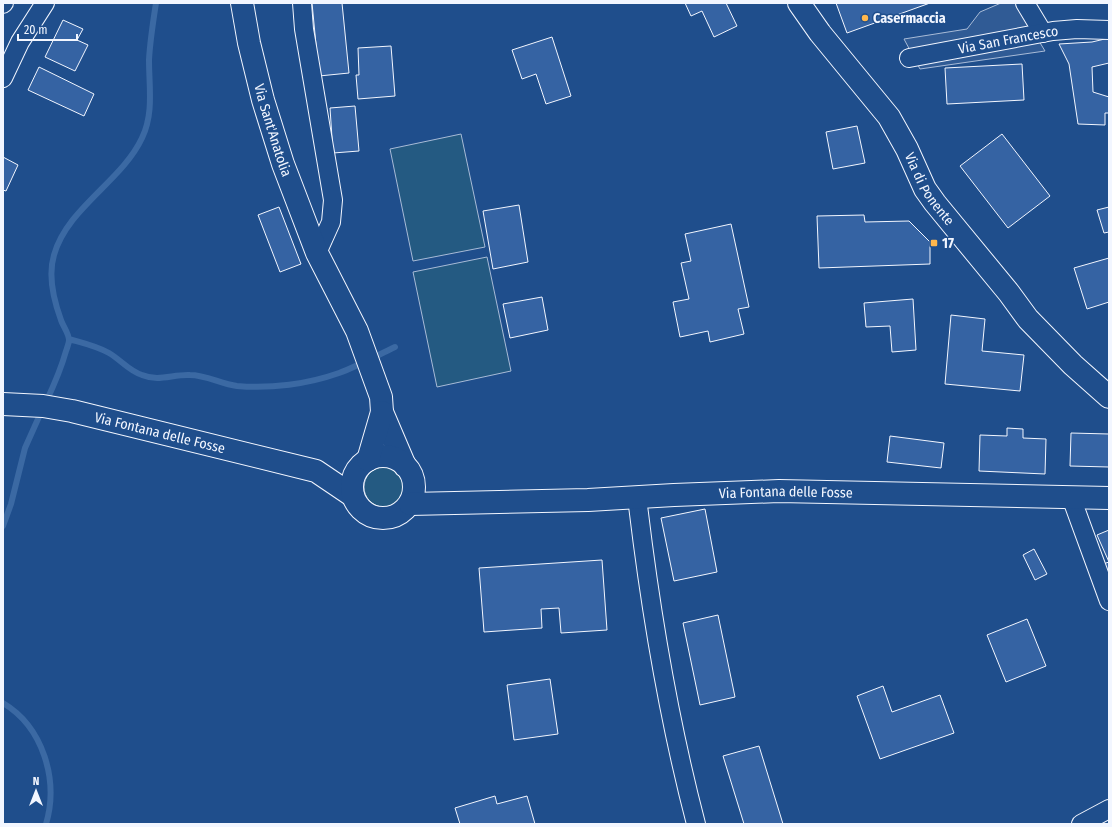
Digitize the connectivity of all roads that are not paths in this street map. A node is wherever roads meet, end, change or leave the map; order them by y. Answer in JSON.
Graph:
{"nodes":[{"id":1,"x":45,"y":3,"type":"edge"},
{"id":2,"x":242,"y":3,"type":"edge"},
{"id":3,"x":302,"y":3,"type":"edge"},
{"id":4,"x":799,"y":3,"type":"edge"},
{"id":5,"x":1025,"y":3,"type":"edge"},
{"id":6,"x":1109,"y":30,"type":"edge"},
{"id":7,"x":1043,"y":33,"type":"junction"},
{"id":8,"x":909,"y":58,"type":"dead end"},
{"id":9,"x":3,"y":78,"type":"edge"},
{"id":10,"x":317,"y":253,"type":"junction"},
{"id":11,"x":1109,"y":397,"type":"edge"},
{"id":12,"x":3,"y":404,"type":"edge"},
{"id":13,"x":382,"y":412,"type":"junction"},
{"id":14,"x":365,"y":462,"type":"junction"},
{"id":15,"x":316,"y":471,"type":"junction"},
{"id":16,"x":409,"y":473,"type":"junction"},
{"id":17,"x":353,"y":496,"type":"junction"},
{"id":18,"x":637,"y":497,"type":"junction"},
{"id":19,"x":1071,"y":497,"type":"junction"},
{"id":20,"x":1109,"y":498,"type":"edge"},
{"id":21,"x":463,"y":502,"type":"junction"},
{"id":22,"x":410,"y":504,"type":"junction"},
{"id":23,"x":1109,"y":601,"type":"edge"},
{"id":24,"x":1109,"y":809,"type":"edge"},
{"id":25,"x":696,"y":824,"type":"edge"},
{"id":26,"x":1081,"y":824,"type":"edge"}],
"edges":[{"from":1,"to":9,"type":"street"},
{"from":2,"to":10,"type":"main road","name":"Via Sant'Anatolia"},
{"from":3,"to":10,"type":"street"},
{"from":4,"to":11,"type":"main road","name":"Via di Ponente"},
{"from":5,"to":7,"type":"street"},
{"from":6,"to":7,"type":"street","name":"Via San Francesco"},
{"from":7,"to":8,"type":"street","name":"Via San Francesco"},
{"from":10,"to":13,"type":"main road","name":"Via Sant'Anatolia"},
{"from":12,"to":15,"type":"main road","name":"Via Fontana delle Fosse"},
{"from":13,"to":14,"type":"main road","name":"Via Sant'Anatolia"},
{"from":13,"to":16,"type":"main road","name":"Via Sant'Anatolia"},
{"from":14,"to":15,"type":"main road","name":"Via Fontana delle Fosse"},
{"from":14,"to":16,"type":"main road","name":"Via Fontana delle Fosse"},
{"from":14,"to":17,"type":"main road"},
{"from":15,"to":17,"type":"main road","name":"Via Fontana delle Fosse"},
{"from":16,"to":21,"type":"main road","name":"Via Fontana delle Fosse"},
{"from":16,"to":22,"type":"main road"},
{"from":17,"to":22,"type":"main road","name":"Via Fontana delle Fosse"},
{"from":18,"to":19,"type":"main road","name":"Via Fontana delle Fosse"},
{"from":18,"to":21,"type":"main road","name":"Via Fontana delle Fosse"},
{"from":18,"to":25,"type":"street"},
{"from":19,"to":20,"type":"main road","name":"Via Fontana delle Fosse"},
{"from":19,"to":23,"type":"street"},
{"from":21,"to":22,"type":"main road","name":"Via Fontana delle Fosse"},
{"from":24,"to":26,"type":"street"}]}
